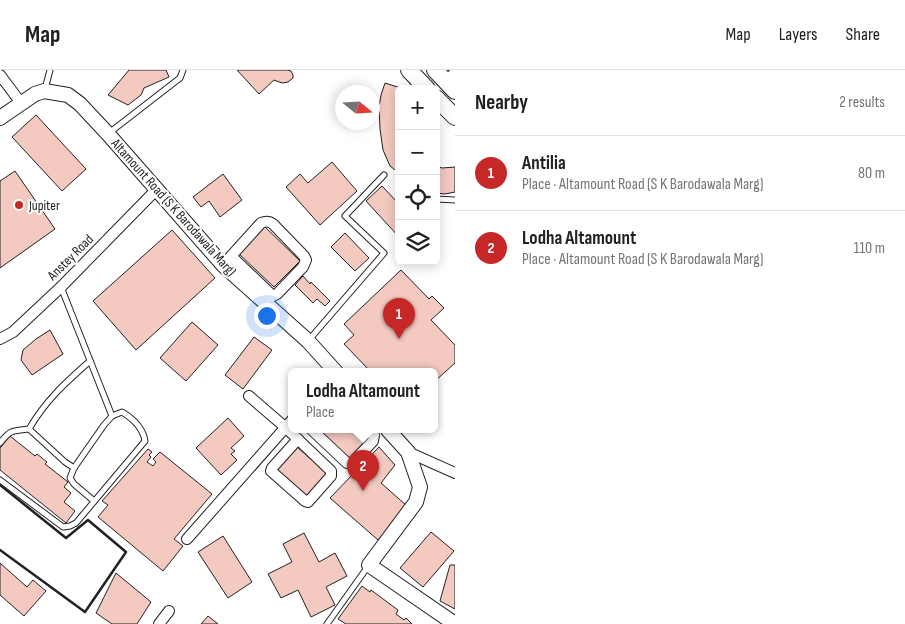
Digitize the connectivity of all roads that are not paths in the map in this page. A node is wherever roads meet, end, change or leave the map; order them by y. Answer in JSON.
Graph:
{"nodes":[{"id":1,"x":50,"y":70,"type":"edge"},
{"id":2,"x":183,"y":70,"type":"edge"},
{"id":3,"x":409,"y":70,"type":"edge"},
{"id":4,"x":0,"y":75,"type":"edge"},
{"id":5,"x":423,"y":85,"type":"edge"},
{"id":6,"x":44,"y":91,"type":"junction"},
{"id":7,"x":21,"y":102,"type":"junction"},
{"id":8,"x":440,"y":102,"type":"edge"},
{"id":9,"x":455,"y":117,"type":"edge"},
{"id":10,"x":0,"y":118,"type":"edge"},
{"id":11,"x":108,"y":134,"type":"junction"},
{"id":12,"x":384,"y":175,"type":"dead end"},
{"id":13,"x":156,"y":190,"type":"junction"},
{"id":14,"x":440,"y":199,"type":"edge"},
{"id":15,"x":455,"y":200,"type":"edge"},
{"id":16,"x":227,"y":260,"type":"junction"},
{"id":17,"x":61,"y":287,"type":"junction"},
{"id":18,"x":262,"y":293,"type":"junction"},
{"id":19,"x":0,"y":339,"type":"edge"},
{"id":20,"x":308,"y":341,"type":"junction"},
{"id":21,"x":90,"y":361,"type":"junction"},
{"id":22,"x":332,"y":368,"type":"edge"},
{"id":23,"x":249,"y":396,"type":"dead end"},
{"id":24,"x":112,"y":416,"type":"junction"},
{"id":25,"x":288,"y":423,"type":"edge"},
{"id":26,"x":29,"y":430,"type":"junction"},
{"id":27,"x":294,"y":433,"type":"edge"},
{"id":28,"x":315,"y":433,"type":"edge"},
{"id":29,"x":373,"y":433,"type":"edge"},
{"id":30,"x":391,"y":433,"type":"edge"},
{"id":31,"x":298,"y":439,"type":"junction"},
{"id":32,"x":0,"y":443,"type":"edge"},
{"id":33,"x":408,"y":452,"type":"junction"},
{"id":34,"x":74,"y":468,"type":"junction"},
{"id":35,"x":455,"y":473,"type":"edge"},
{"id":36,"x":0,"y":480,"type":"edge"},
{"id":37,"x":94,"y":501,"type":"junction"},
{"id":38,"x":186,"y":540,"type":"dead end"},
{"id":39,"x":369,"y":565,"type":"junction"},
{"id":40,"x":169,"y":611,"type":"dead end"},
{"id":41,"x":159,"y":624,"type":"edge"},
{"id":42,"x":327,"y":624,"type":"edge"},
{"id":43,"x":455,"y":624,"type":"edge"}],
"edges":[{"from":1,"to":6,"type":"lane"},
{"from":2,"to":11,"type":"lane"},
{"from":3,"to":5,"type":"main road"},
{"from":4,"to":7,"type":"street"},
{"from":6,"to":7,"type":"street"},
{"from":6,"to":11,"type":"street","name":"Altamount Road (S K Barodawala Marg)"},
{"from":7,"to":10,"type":"street"},
{"from":8,"to":9,"type":"main road"},
{"from":11,"to":13,"type":"street","name":"Altamount Road (S K Barodawala Marg)"},
{"from":12,"to":20,"type":"lane"},
{"from":13,"to":16,"type":"street","name":"Altamount Road (S K Barodawala Marg)"},
{"from":13,"to":17,"type":"street","name":"Anstey Road"},
{"from":14,"to":15,"type":"lane"},
{"from":16,"to":18,"type":"street","name":"Altamount Road (S K Barodawala Marg)"},
{"from":16,"to":18,"type":"street"},
{"from":17,"to":19,"type":"street","name":"Anstey Road"},
{"from":17,"to":21,"type":"lane"},
{"from":18,"to":20,"type":"street","name":"Altamount Road (S K Barodawala Marg)"},
{"from":20,"to":22,"type":"street","name":"Altamount Road (S K Barodawala Marg)"},
{"from":21,"to":24,"type":"lane"},
{"from":21,"to":26,"type":"lane"},
{"from":23,"to":25,"type":"street"},
{"from":24,"to":34,"type":"lane"},
{"from":24,"to":37,"type":"lane"},
{"from":25,"to":38,"type":"street"},
{"from":26,"to":32,"type":"lane"},
{"from":26,"to":34,"type":"lane"},
{"from":27,"to":31,"type":"street"},
{"from":28,"to":29,"type":"street"},
{"from":30,"to":33,"type":"street"},
{"from":31,"to":31,"type":"street"},
{"from":33,"to":35,"type":"street"},
{"from":33,"to":39,"type":"street"},
{"from":34,"to":37,"type":"lane"},
{"from":36,"to":37,"type":"lane"},
{"from":39,"to":42,"type":"lane"},
{"from":39,"to":43,"type":"street"},
{"from":40,"to":41,"type":"street"}]}
